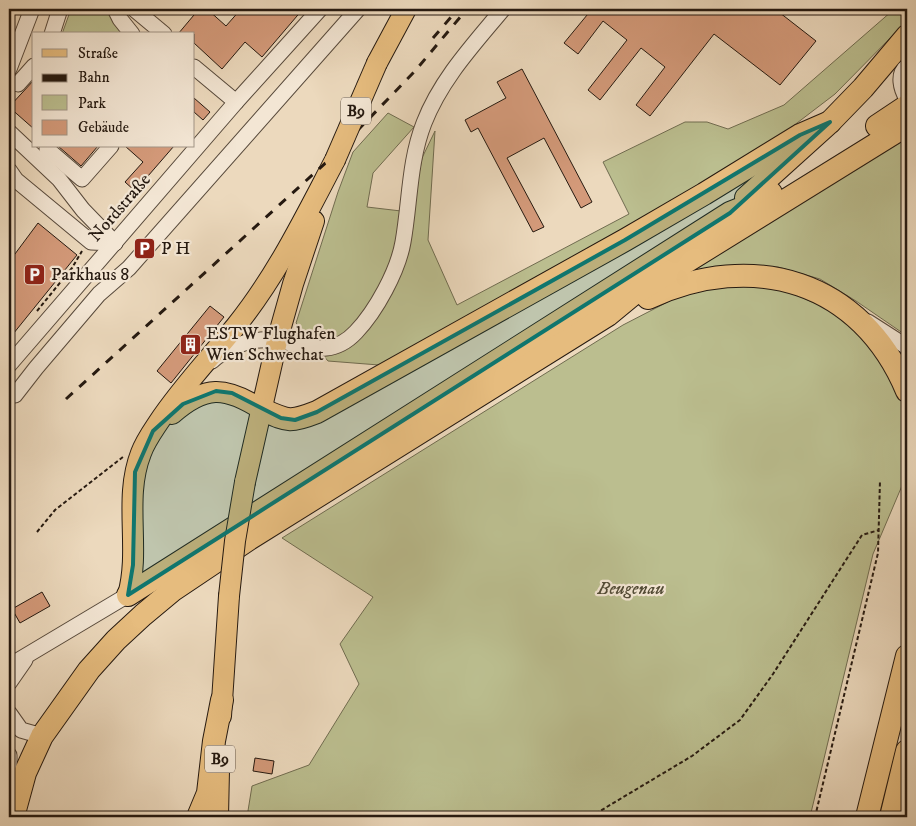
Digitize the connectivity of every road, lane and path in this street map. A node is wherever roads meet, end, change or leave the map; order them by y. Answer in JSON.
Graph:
{"nodes":[{"id":1,"x":32,"y":9,"type":"edge"},
{"id":2,"x":60,"y":9,"type":"edge"},
{"id":3,"x":115,"y":9,"type":"edge"},
{"id":4,"x":134,"y":9,"type":"edge"},
{"id":5,"x":320,"y":9,"type":"edge"},
{"id":6,"x":358,"y":9,"type":"edge"},
{"id":7,"x":406,"y":9,"type":"edge"},
{"id":8,"x":503,"y":9,"type":"edge"},
{"id":9,"x":53,"y":32,"type":"edge"},
{"id":10,"x":130,"y":32,"type":"edge"},
{"id":11,"x":161,"y":32,"type":"edge"},
{"id":12,"x":907,"y":36,"type":"edge"},
{"id":13,"x":907,"y":66,"type":"edge"},
{"id":14,"x":9,"y":68,"type":"edge"},
{"id":15,"x":32,"y":68,"type":"edge"},
{"id":16,"x":195,"y":68,"type":"edge"},
{"id":17,"x":18,"y":84,"type":"dead end"},
{"id":18,"x":907,"y":99,"type":"edge"},
{"id":19,"x":236,"y":102,"type":"junction"},
{"id":20,"x":907,"y":106,"type":"edge"},
{"id":21,"x":830,"y":122,"type":"junction"},
{"id":22,"x":907,"y":125,"type":"edge"},
{"id":23,"x":9,"y":132,"type":"edge"},
{"id":24,"x":109,"y":148,"type":"edge"},
{"id":25,"x":47,"y":149,"type":"dead end"},
{"id":26,"x":335,"y":160,"type":"junction"},
{"id":27,"x":9,"y":170,"type":"edge"},
{"id":28,"x":730,"y":213,"type":"junction"},
{"id":29,"x":115,"y":243,"type":"junction"},
{"id":30,"x":82,"y":251,"type":"dead end"},
{"id":31,"x":835,"y":301,"type":"junction"},
{"id":32,"x":37,"y":311,"type":"dead end"},
{"id":33,"x":608,"y":315,"type":"junction"},
{"id":34,"x":277,"y":341,"type":"junction"},
{"id":35,"x":907,"y":347,"type":"edge"},
{"id":36,"x":9,"y":366,"type":"edge"},
{"id":37,"x":191,"y":378,"type":"junction"},
{"id":38,"x":9,"y":388,"type":"edge"},
{"id":39,"x":907,"y":391,"type":"edge"},
{"id":40,"x":261,"y":409,"type":"junction"},
{"id":41,"x":149,"y":438,"type":"junction"},
{"id":42,"x":880,"y":480,"type":"dead end"},
{"id":43,"x":879,"y":530,"type":"junction"},
{"id":44,"x":37,"y":532,"type":"dead end"},
{"id":45,"x":128,"y":595,"type":"junction"},
{"id":46,"x":27,"y":656,"type":"junction"},
{"id":47,"x":907,"y":656,"type":"edge"},
{"id":48,"x":9,"y":666,"type":"edge"},
{"id":49,"x":9,"y":683,"type":"edge"},
{"id":50,"x":222,"y":700,"type":"junction"},
{"id":51,"x":9,"y":713,"type":"edge"},
{"id":52,"x":42,"y":736,"type":"junction"},
{"id":53,"x":907,"y":751,"type":"edge"},
{"id":54,"x":9,"y":755,"type":"edge"},
{"id":55,"x":9,"y":789,"type":"edge"},
{"id":56,"x":13,"y":817,"type":"edge"},
{"id":57,"x":198,"y":817,"type":"edge"},
{"id":58,"x":218,"y":817,"type":"edge"},
{"id":59,"x":590,"y":817,"type":"edge"},
{"id":60,"x":815,"y":817,"type":"edge"},
{"id":61,"x":866,"y":817,"type":"edge"},
{"id":62,"x":891,"y":817,"type":"edge"}],
"edges":[{"from":1,"to":14,"type":"street"},
{"from":2,"to":9,"type":"street"},
{"from":3,"to":10,"type":"street"},
{"from":4,"to":11,"type":"street"},
{"from":5,"to":19,"type":"street","name":"Nordstraße"},
{"from":6,"to":38,"type":"street"},
{"from":7,"to":26,"type":"main road","number":"B9","bridge":true},
{"from":8,"to":34,"type":"street"},
{"from":12,"to":21,"type":"highway"},
{"from":13,"to":18,"type":"street"},
{"from":15,"to":17,"type":"street"},
{"from":16,"to":19,"type":"street"},
{"from":19,"to":29,"type":"street","name":"Nordstraße"},
{"from":20,"to":28,"type":"highway"},
{"from":21,"to":28,"type":"highway"},
{"from":21,"to":40,"type":"highway"},
{"from":22,"to":33,"type":"highway"},
{"from":23,"to":29,"type":"street"},
{"from":24,"to":25,"type":"street"},
{"from":26,"to":34,"type":"main road","number":"B9"},
{"from":26,"to":37,"type":"main road"},
{"from":27,"to":29,"type":"street"},
{"from":28,"to":45,"type":"highway"},
{"from":29,"to":36,"type":"street","name":"Nordstraße"},
{"from":30,"to":32,"type":"path"},
{"from":31,"to":33,"type":"highway"},
{"from":31,"to":35,"type":"street"},
{"from":31,"to":39,"type":"highway"},
{"from":33,"to":52,"type":"highway"},
{"from":34,"to":37,"type":"street"},
{"from":34,"to":40,"type":"main road","number":"B9"},
{"from":37,"to":41,"type":"main road"},
{"from":40,"to":41,"type":"main road"},
{"from":40,"to":50,"type":"main road","number":"B9","bridge":true},
{"from":41,"to":44,"type":"path"},
{"from":41,"to":45,"type":"main road"},
{"from":42,"to":43,"type":"path"},
{"from":43,"to":59,"type":"path"},
{"from":43,"to":60,"type":"path"},
{"from":45,"to":46,"type":"street"},
{"from":46,"to":48,"type":"street"},
{"from":46,"to":49,"type":"street"},
{"from":47,"to":61,"type":"highway"},
{"from":50,"to":57,"type":"highway"},
{"from":50,"to":58,"type":"main road","number":"B9"},
{"from":51,"to":52,"type":"street"},
{"from":52,"to":55,"type":"street"},
{"from":52,"to":56,"type":"highway"},
{"from":53,"to":62,"type":"highway"},
{"from":54,"to":55,"type":"street"}]}
